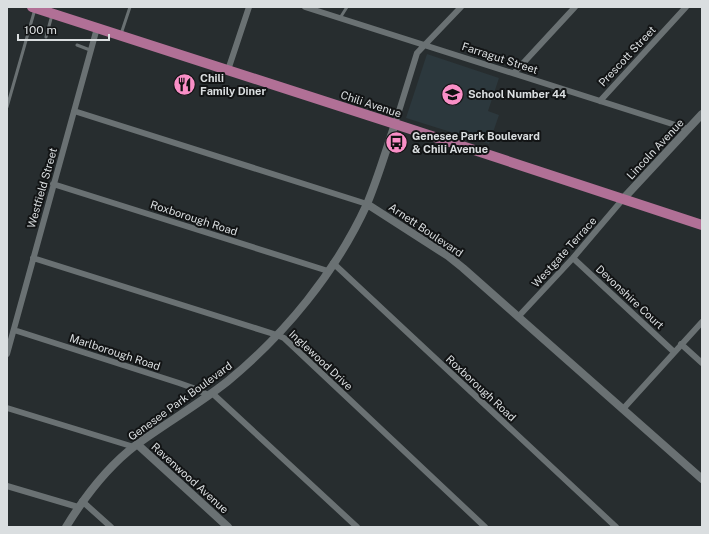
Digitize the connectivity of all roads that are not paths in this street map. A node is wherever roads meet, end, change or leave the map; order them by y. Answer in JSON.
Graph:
{"nodes":[{"id":1,"x":34,"y":7,"type":"edge"},
{"id":2,"x":130,"y":7,"type":"edge"},
{"id":3,"x":249,"y":7,"type":"edge"},
{"id":4,"x":306,"y":7,"type":"edge"},
{"id":5,"x":347,"y":7,"type":"edge"},
{"id":6,"x":461,"y":7,"type":"edge"},
{"id":7,"x":575,"y":7,"type":"edge"},
{"id":8,"x":686,"y":7,"type":"edge"},
{"id":9,"x":54,"y":12,"type":"edge"},
{"id":10,"x":340,"y":18,"type":"junction"},
{"id":11,"x":97,"y":28,"type":"junction"},
{"id":12,"x":120,"y":35,"type":"junction"},
{"id":13,"x":46,"y":37,"type":"dead end"},
{"id":14,"x":425,"y":45,"type":"junction"},
{"id":15,"x":77,"y":46,"type":"dead end"},
{"id":16,"x":91,"y":50,"type":"junction"},
{"id":17,"x":228,"y":70,"type":"junction"},
{"id":18,"x":514,"y":73,"type":"junction"},
{"id":19,"x":600,"y":101,"type":"junction"},
{"id":20,"x":7,"y":107,"type":"edge"},
{"id":21,"x":74,"y":110,"type":"junction"},
{"id":22,"x":702,"y":114,"type":"edge"},
{"id":23,"x":394,"y":124,"type":"junction"},
{"id":24,"x":688,"y":130,"type":"junction"},
{"id":25,"x":53,"y":184,"type":"junction"},
{"id":26,"x":623,"y":199,"type":"junction"},
{"id":27,"x":367,"y":204,"type":"junction"},
{"id":28,"x":702,"y":225,"type":"edge"},
{"id":29,"x":33,"y":258,"type":"junction"},
{"id":30,"x":573,"y":258,"type":"junction"},
{"id":31,"x":333,"y":263,"type":"junction"},
{"id":32,"x":328,"y":271,"type":"junction"},
{"id":33,"x":518,"y":317,"type":"junction"},
{"id":34,"x":702,"y":322,"type":"edge"},
{"id":35,"x":14,"y":330,"type":"junction"},
{"id":36,"x":277,"y":335,"type":"junction"},
{"id":37,"x":681,"y":344,"type":"junction"},
{"id":38,"x":674,"y":352,"type":"junction"},
{"id":39,"x":7,"y":354,"type":"edge"},
{"id":40,"x":702,"y":363,"type":"edge"},
{"id":41,"x":210,"y":394,"type":"junction"},
{"id":42,"x":7,"y":408,"type":"edge"},
{"id":43,"x":623,"y":409,"type":"junction"},
{"id":44,"x":135,"y":446,"type":"junction"},
{"id":45,"x":702,"y":478,"type":"edge"},
{"id":46,"x":7,"y":486,"type":"edge"},
{"id":47,"x":80,"y":504,"type":"junction"},
{"id":48,"x":66,"y":527,"type":"edge"},
{"id":49,"x":111,"y":527,"type":"edge"},
{"id":50,"x":228,"y":527,"type":"edge"},
{"id":51,"x":357,"y":527,"type":"edge"},
{"id":52,"x":485,"y":527,"type":"edge"},
{"id":53,"x":616,"y":527,"type":"edge"}],
"edges":[{"from":1,"to":9,"type":"main road","name":"Chili Avenue"},
{"from":1,"to":20,"type":"lane"},
{"from":2,"to":12,"type":"lane"},
{"from":3,"to":17,"type":"street"},
{"from":4,"to":10,"type":"street","name":"Farragut Street"},
{"from":5,"to":10,"type":"lane"},
{"from":6,"to":14,"type":"street"},
{"from":7,"to":18,"type":"street"},
{"from":8,"to":19,"type":"street","name":"Prescott Street"},
{"from":9,"to":11,"type":"main road","name":"Chili Avenue"},
{"from":9,"to":13,"type":"lane"},
{"from":10,"to":14,"type":"street","name":"Farragut Street"},
{"from":11,"to":12,"type":"main road","name":"Chili Avenue"},
{"from":11,"to":16,"type":"street","name":"Westfield Street"},
{"from":12,"to":17,"type":"main road","name":"Chili Avenue"},
{"from":14,"to":18,"type":"street","name":"Farragut Street"},
{"from":14,"to":23,"type":"street"},
{"from":15,"to":16,"type":"lane"},
{"from":16,"to":21,"type":"street","name":"Westfield Street"},
{"from":17,"to":23,"type":"main road","name":"Chili Avenue"},
{"from":18,"to":19,"type":"street","name":"Farragut Street"},
{"from":19,"to":24,"type":"street","name":"Farragut Street"},
{"from":21,"to":25,"type":"street","name":"Westfield Street"},
{"from":21,"to":27,"type":"street","name":"Arnett Boulevard"},
{"from":22,"to":24,"type":"street","name":"Lincoln Avenue"},
{"from":23,"to":26,"type":"main road","name":"Chili Avenue"},
{"from":23,"to":27,"type":"street","name":"Genesee Park Boulevard"},
{"from":24,"to":26,"type":"street","name":"Lincoln Avenue"},
{"from":25,"to":29,"type":"street","name":"Westfield Street"},
{"from":25,"to":32,"type":"street","name":"Roxborough Road"},
{"from":26,"to":28,"type":"main road","name":"Chili Avenue"},
{"from":26,"to":30,"type":"street","name":"Westgate Terrace"},
{"from":27,"to":31,"type":"street","name":"Genesee Park Boulevard"},
{"from":27,"to":33,"type":"street","name":"Arnett Boulevard"},
{"from":29,"to":35,"type":"street","name":"Westfield Street"},
{"from":29,"to":36,"type":"street","name":"Inglewood Drive"},
{"from":30,"to":33,"type":"street","name":"Westgate Terrace"},
{"from":30,"to":38,"type":"street","name":"Devonshire Court"},
{"from":31,"to":32,"type":"street","name":"Genesee Park Boulevard"},
{"from":31,"to":53,"type":"street","name":"Roxborough Road"},
{"from":32,"to":36,"type":"street","name":"Genesee Park Boulevard"},
{"from":33,"to":43,"type":"street","name":"Arnett Boulevard"},
{"from":34,"to":37,"type":"street"},
{"from":35,"to":39,"type":"street","name":"Westfield Street"},
{"from":35,"to":41,"type":"street","name":"Marlborough Road"},
{"from":36,"to":41,"type":"street","name":"Genesee Park Boulevard"},
{"from":36,"to":52,"type":"street","name":"Inglewood Drive"},
{"from":37,"to":38,"type":"street"},
{"from":37,"to":40,"type":"street"},
{"from":38,"to":43,"type":"street"},
{"from":41,"to":44,"type":"street","name":"Genesee Park Boulevard"},
{"from":41,"to":51,"type":"street","name":"Marlborough Road"},
{"from":42,"to":44,"type":"street","name":"Ravenwood Avenue"},
{"from":43,"to":45,"type":"street","name":"Arnett Boulevard"},
{"from":44,"to":47,"type":"street","name":"Genesee Park Boulevard"},
{"from":44,"to":50,"type":"street","name":"Ravenwood Avenue"},
{"from":46,"to":47,"type":"street"},
{"from":47,"to":48,"type":"street","name":"Genesee Park Boulevard"},
{"from":47,"to":49,"type":"street"}]}
